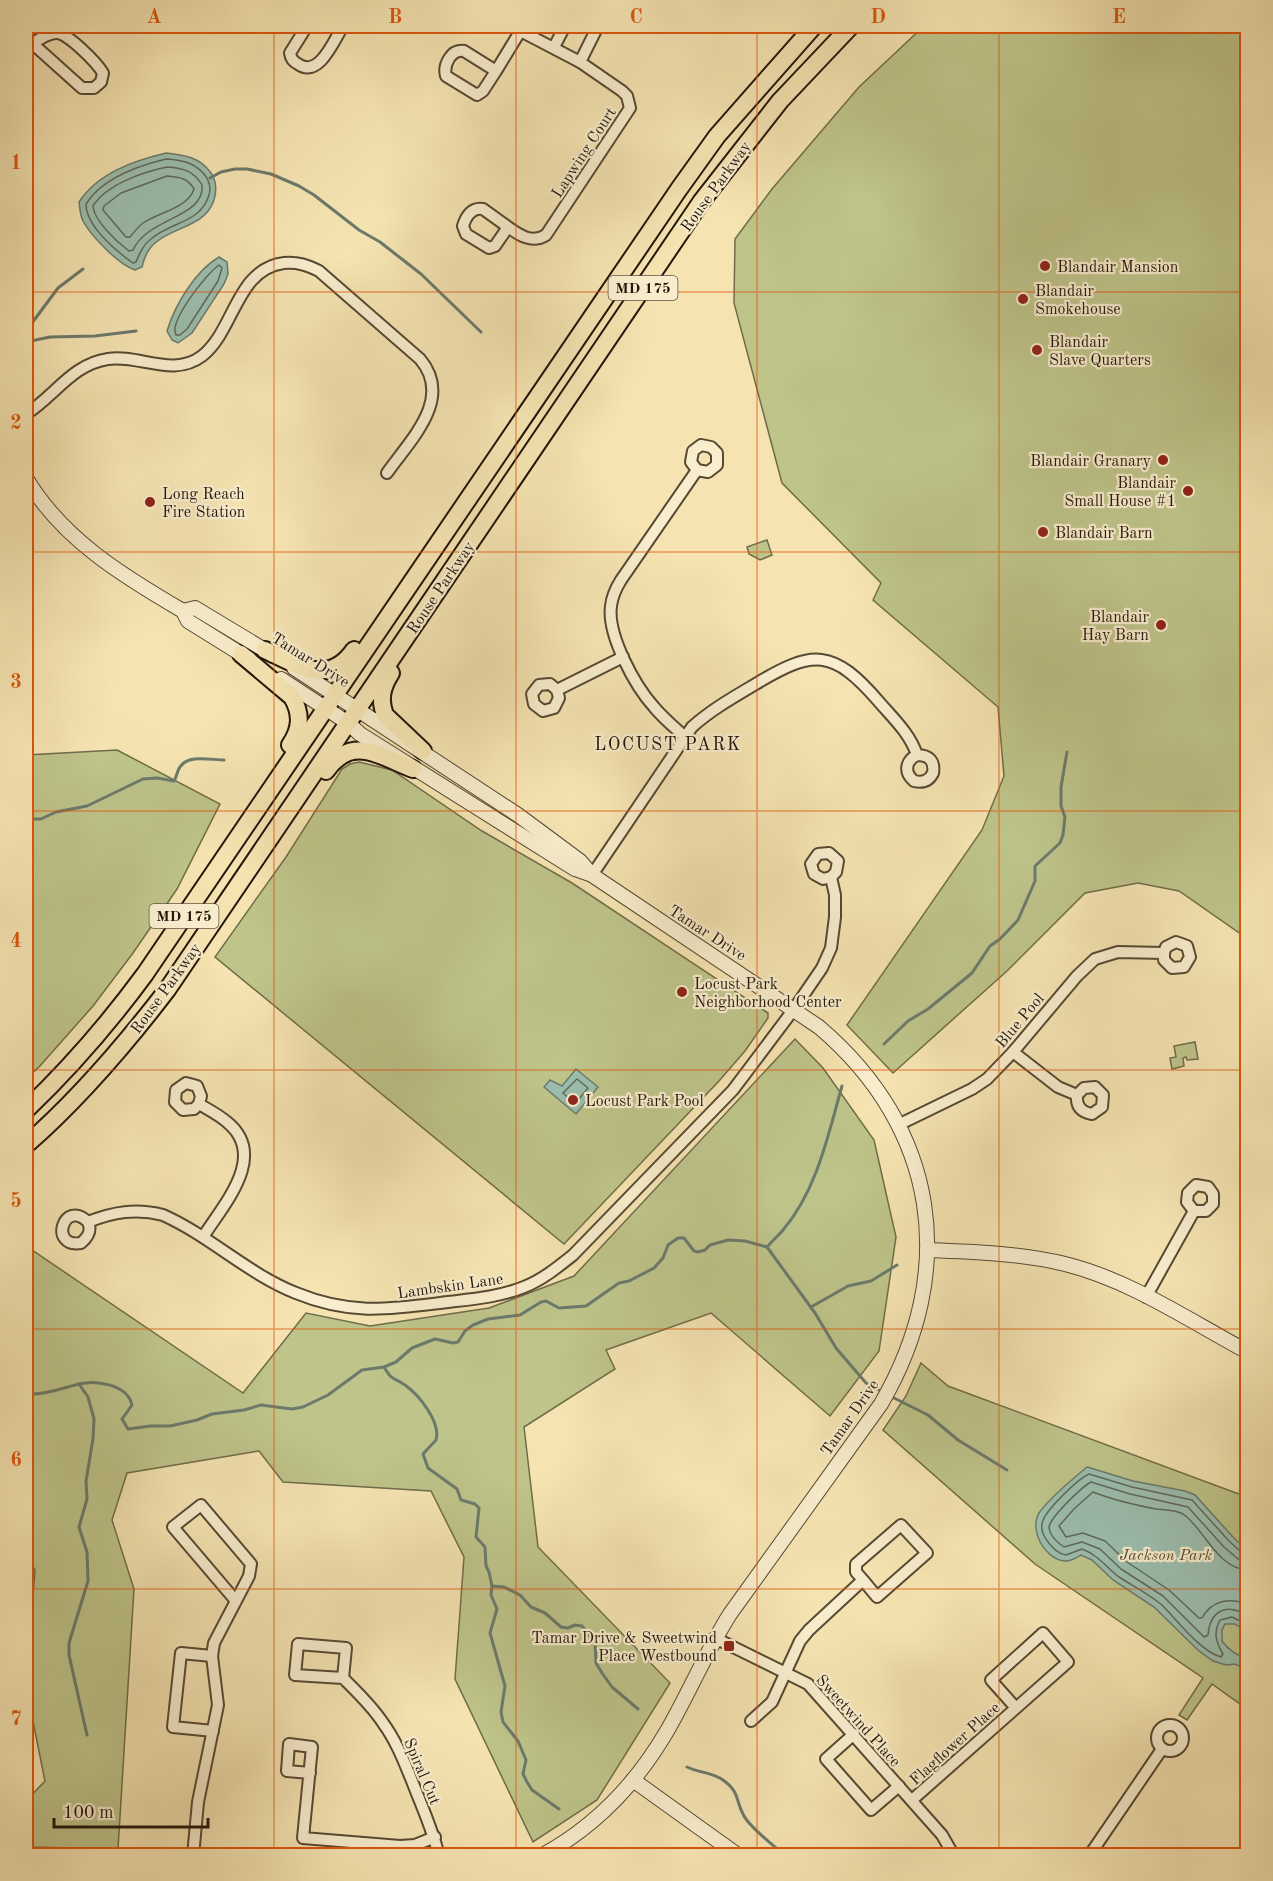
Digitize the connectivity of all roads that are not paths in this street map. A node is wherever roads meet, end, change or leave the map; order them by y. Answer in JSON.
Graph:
{"nodes":[{"id":1,"x":307,"y":26,"type":"edge"},
{"id":2,"x":343,"y":26,"type":"edge"},
{"id":3,"x":565,"y":26,"type":"edge"},
{"id":4,"x":598,"y":26,"type":"edge"},
{"id":5,"x":814,"y":26,"type":"edge"},
{"id":6,"x":851,"y":26,"type":"edge"},
{"id":7,"x":516,"y":28,"type":"edge"},
{"id":8,"x":29,"y":46,"type":"edge"},
{"id":9,"x":554,"y":47,"type":"junction"},
{"id":10,"x":580,"y":62,"type":"junction"},
{"id":11,"x":496,"y":71,"type":"junction"},
{"id":12,"x":508,"y":227,"type":"dead end"},
{"id":13,"x":26,"y":414,"type":"edge"},
{"id":14,"x":697,"y":470,"type":"dead end"},
{"id":15,"x":387,"y":473,"type":"dead end"},
{"id":16,"x":26,"y":478,"type":"edge"},
{"id":17,"x":458,"y":514,"type":"junction"},
{"id":18,"x":454,"y":566,"type":"junction"},
{"id":19,"x":183,"y":611,"type":"junction"},
{"id":20,"x":265,"y":650,"type":"junction"},
{"id":21,"x":241,"y":654,"type":"junction"},
{"id":22,"x":623,"y":657,"type":"junction"},
{"id":23,"x":557,"y":690,"type":"dead end"},
{"id":24,"x":335,"y":693,"type":"junction"},
{"id":25,"x":325,"y":708,"type":"junction"},
{"id":26,"x":358,"y":708,"type":"junction"},
{"id":27,"x":348,"y":723,"type":"junction"},
{"id":28,"x":685,"y":737,"type":"junction"},
{"id":29,"x":423,"y":752,"type":"junction"},
{"id":30,"x":917,"y":755,"type":"dead end"},
{"id":31,"x":413,"y":769,"type":"junction"},
{"id":32,"x":256,"y":857,"type":"junction"},
{"id":33,"x":592,"y":875,"type":"junction"},
{"id":34,"x":831,"y":877,"type":"dead end"},
{"id":35,"x":206,"y":884,"type":"junction"},
{"id":36,"x":1164,"y":953,"type":"dead end"},
{"id":37,"x":794,"y":1009,"type":"junction"},
{"id":38,"x":1013,"y":1052,"type":"junction"},
{"id":39,"x":1077,"y":1095,"type":"dead end"},
{"id":40,"x":199,"y":1104,"type":"dead end"},
{"id":41,"x":26,"y":1110,"type":"edge"},
{"id":42,"x":898,"y":1125,"type":"junction"},
{"id":43,"x":26,"y":1145,"type":"edge"},
{"id":44,"x":1194,"y":1211,"type":"dead end"},
{"id":45,"x":88,"y":1222,"type":"dead end"},
{"id":46,"x":203,"y":1238,"type":"junction"},
{"id":47,"x":928,"y":1250,"type":"junction"},
{"id":48,"x":1146,"y":1297,"type":"junction"},
{"id":49,"x":1248,"y":1352,"type":"edge"},
{"id":50,"x":863,"y":1580,"type":"junction"},
{"id":51,"x":236,"y":1601,"type":"junction"},
{"id":52,"x":715,"y":1638,"type":"junction"},
{"id":53,"x":212,"y":1656,"type":"junction"},
{"id":54,"x":786,"y":1672,"type":"junction"},
{"id":55,"x":343,"y":1678,"type":"junction"},
{"id":56,"x":1016,"y":1708,"type":"junction"},
{"id":57,"x":751,"y":1721,"type":"dead end"},
{"id":58,"x":213,"y":1731,"type":"junction"},
{"id":59,"x":854,"y":1734,"type":"junction"},
{"id":60,"x":1162,"y":1749,"type":"dead end"},
{"id":61,"x":309,"y":1773,"type":"dead end"},
{"id":62,"x":633,"y":1780,"type":"junction"},
{"id":63,"x":898,"y":1786,"type":"junction"},
{"id":64,"x":912,"y":1800,"type":"junction"},
{"id":65,"x":435,"y":1838,"type":"junction"},
{"id":66,"x":1248,"y":1847,"type":"edge"},
{"id":67,"x":1090,"y":1855,"type":"edge"},
{"id":68,"x":193,"y":1856,"type":"edge"},
{"id":69,"x":439,"y":1856,"type":"edge"},
{"id":70,"x":541,"y":1856,"type":"edge"},
{"id":71,"x":739,"y":1856,"type":"edge"},
{"id":72,"x":954,"y":1856,"type":"edge"},
{"id":73,"x":1241,"y":1856,"type":"edge"}],
"edges":[{"from":1,"to":2,"type":"street"},
{"from":3,"to":9,"type":"street"},
{"from":4,"to":10,"type":"street"},
{"from":5,"to":17,"type":"main road","name":"Rouse Parkway","number":"MD 175"},
{"from":6,"to":18,"type":"main road","name":"Rouse Parkway","number":"MD 175"},
{"from":7,"to":9,"type":"street"},
{"from":7,"to":11,"type":"street"},
{"from":8,"to":8,"type":"street"},
{"from":9,"to":10,"type":"street"},
{"from":10,"to":12,"type":"street","name":"Lapwing Court"},
{"from":11,"to":11,"type":"street"},
{"from":13,"to":15,"type":"street"},
{"from":14,"to":22,"type":"street"},
{"from":16,"to":19,"type":"street","name":"Tamar Drive"},
{"from":17,"to":20,"type":"main road"},
{"from":17,"to":24,"type":"main road","name":"Rouse Parkway","number":"MD 175"},
{"from":18,"to":26,"type":"main road","name":"Rouse Parkway","number":"MD 175"},
{"from":18,"to":29,"type":"main road"},
{"from":19,"to":20,"type":"street","name":"Tamar Drive"},
{"from":19,"to":21,"type":"street","name":"Tamar Drive"},
{"from":20,"to":24,"type":"street","name":"Tamar Drive"},
{"from":21,"to":25,"type":"street","name":"Tamar Drive"},
{"from":21,"to":35,"type":"main road"},
{"from":22,"to":23,"type":"street"},
{"from":22,"to":28,"type":"street"},
{"from":24,"to":25,"type":"main road","name":"Rouse Parkway","number":"MD 175"},
{"from":24,"to":26,"type":"street","name":"Tamar Drive"},
{"from":25,"to":27,"type":"street","name":"Tamar Drive"},
{"from":25,"to":35,"type":"main road","name":"Rouse Parkway","number":"MD 175"},
{"from":26,"to":27,"type":"main road","name":"Rouse Parkway","number":"MD 175"},
{"from":26,"to":29,"type":"street","name":"Tamar Drive"},
{"from":27,"to":31,"type":"street","name":"Tamar Drive"},
{"from":27,"to":32,"type":"main road","name":"Rouse Parkway","number":"MD 175"},
{"from":28,"to":30,"type":"street"},
{"from":28,"to":33,"type":"street"},
{"from":29,"to":33,"type":"street","name":"Tamar Drive"},
{"from":31,"to":32,"type":"main road"},
{"from":31,"to":33,"type":"street","name":"Tamar Drive"},
{"from":32,"to":43,"type":"main road","name":"Rouse Parkway","number":"MD 175"},
{"from":33,"to":37,"type":"street","name":"Tamar Drive"},
{"from":34,"to":37,"type":"street","name":"Lambskin Lane"},
{"from":35,"to":41,"type":"main road","name":"Rouse Parkway","number":"MD 175"},
{"from":36,"to":38,"type":"street","name":"Blue Pool"},
{"from":37,"to":42,"type":"street","name":"Tamar Drive"},
{"from":37,"to":46,"type":"street","name":"Lambskin Lane"},
{"from":38,"to":39,"type":"street"},
{"from":38,"to":42,"type":"street","name":"Blue Pool"},
{"from":40,"to":46,"type":"street"},
{"from":42,"to":47,"type":"street","name":"Tamar Drive"},
{"from":44,"to":48,"type":"street"},
{"from":45,"to":46,"type":"street","name":"Lambskin Lane"},
{"from":47,"to":48,"type":"street"},
{"from":47,"to":52,"type":"street","name":"Tamar Drive"},
{"from":48,"to":49,"type":"street"},
{"from":50,"to":50,"type":"street"},
{"from":50,"to":54,"type":"street"},
{"from":51,"to":51,"type":"street"},
{"from":51,"to":53,"type":"street"},
{"from":52,"to":54,"type":"street","name":"Sweetwind Place"},
{"from":52,"to":62,"type":"street","name":"Tamar Drive"},
{"from":53,"to":58,"type":"street"},
{"from":53,"to":58,"type":"street"},
{"from":54,"to":57,"type":"street"},
{"from":54,"to":59,"type":"street","name":"Sweetwind Place"},
{"from":55,"to":55,"type":"street"},
{"from":55,"to":65,"type":"street","name":"Spiral Cut"},
{"from":56,"to":56,"type":"street","name":"Flagflower Place"},
{"from":56,"to":64,"type":"street","name":"Flagflower Place"},
{"from":58,"to":68,"type":"street"},
{"from":59,"to":63,"type":"street","name":"Sweetwind Place"},
{"from":59,"to":63,"type":"street"},
{"from":60,"to":67,"type":"street"},
{"from":61,"to":65,"type":"street"},
{"from":62,"to":70,"type":"street","name":"Tamar Drive"},
{"from":62,"to":71,"type":"street"},
{"from":63,"to":64,"type":"street","name":"Sweetwind Place"},
{"from":64,"to":72,"type":"street","name":"Sweetwind Place"},
{"from":65,"to":69,"type":"street","name":"Spiral Cut"},
{"from":66,"to":73,"type":"street"}]}
